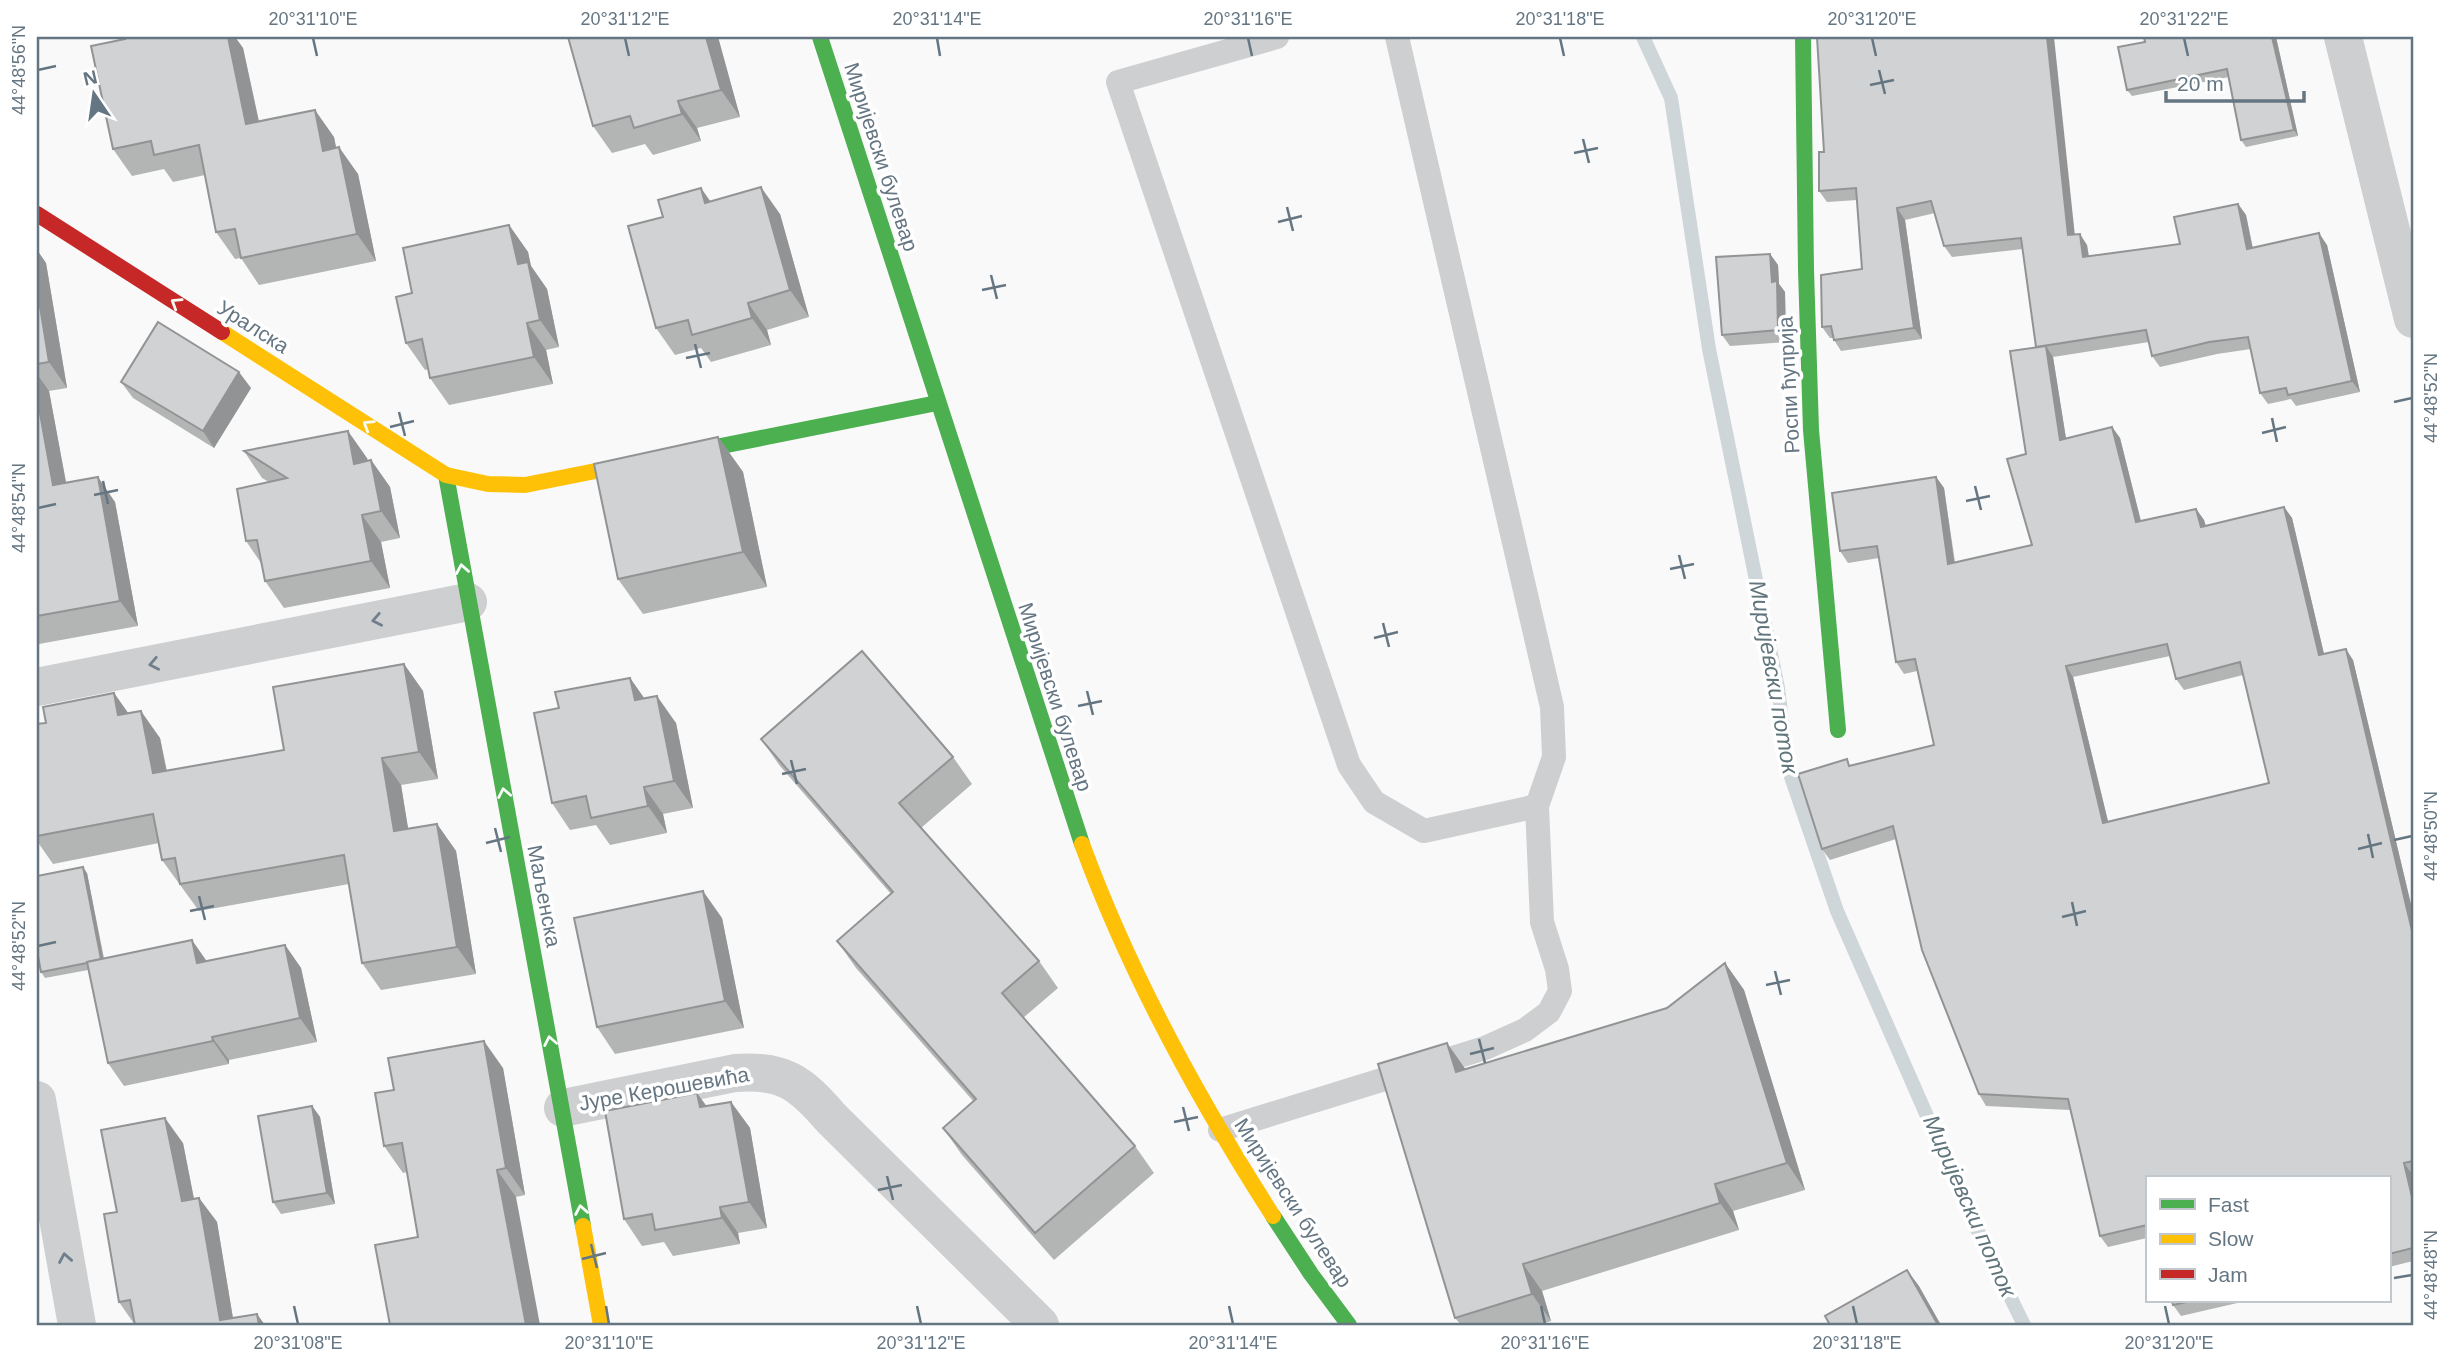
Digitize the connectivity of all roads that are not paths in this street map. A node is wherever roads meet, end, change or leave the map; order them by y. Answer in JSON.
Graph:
{"nodes":[{"id":1,"x":820,"y":37,"type":"edge"},
{"id":2,"x":1277,"y":37,"type":"edge"},
{"id":3,"x":1397,"y":37,"type":"edge"},
{"id":4,"x":1803,"y":37,"type":"edge"},
{"id":5,"x":2343,"y":37,"type":"edge"},
{"id":6,"x":37,"y":214,"type":"edge"},
{"id":7,"x":2413,"y":319,"type":"edge"},
{"id":8,"x":937,"y":403,"type":"junction"},
{"id":9,"x":446,"y":475,"type":"junction"},
{"id":10,"x":468,"y":602,"type":"junction"},
{"id":11,"x":37,"y":687,"type":"edge"},
{"id":12,"x":1838,"y":730,"type":"dead end"},
{"id":13,"x":1537,"y":806,"type":"junction"},
{"id":14,"x":37,"y":1100,"type":"edge"},
{"id":15,"x":563,"y":1108,"type":"junction"},
{"id":16,"x":1220,"y":1130,"type":"junction"},
{"id":17,"x":77,"y":1325,"type":"edge"},
{"id":18,"x":601,"y":1325,"type":"edge"},
{"id":19,"x":1041,"y":1325,"type":"edge"},
{"id":20,"x":1349,"y":1325,"type":"edge"}],
"edges":[{"from":1,"to":8,"type":"street","name":"Миријевски булевар"},
{"from":2,"to":13,"type":"lane"},
{"from":3,"to":13,"type":"lane"},
{"from":4,"to":12,"type":"street","name":"Роспи ћуприја"},
{"from":5,"to":7,"type":"street"},
{"from":9,"to":6,"type":"street","name":"Уралска","one_way":true},
{"from":8,"to":9,"type":"street"},
{"from":8,"to":16,"type":"street","name":"Миријевски булевар"},
{"from":10,"to":9,"type":"street","name":"Маљенска","one_way":true},
{"from":10,"to":11,"type":"street","one_way":true},
{"from":15,"to":10,"type":"street","name":"Маљенска","one_way":true},
{"from":13,"to":16,"type":"lane"},
{"from":17,"to":14,"type":"street","one_way":true},
{"from":18,"to":15,"type":"street","name":"Маљенска","one_way":true},
{"from":15,"to":19,"type":"street","name":"Јуре Керошевића"},
{"from":16,"to":20,"type":"street","name":"Миријевски булевар"}]}
